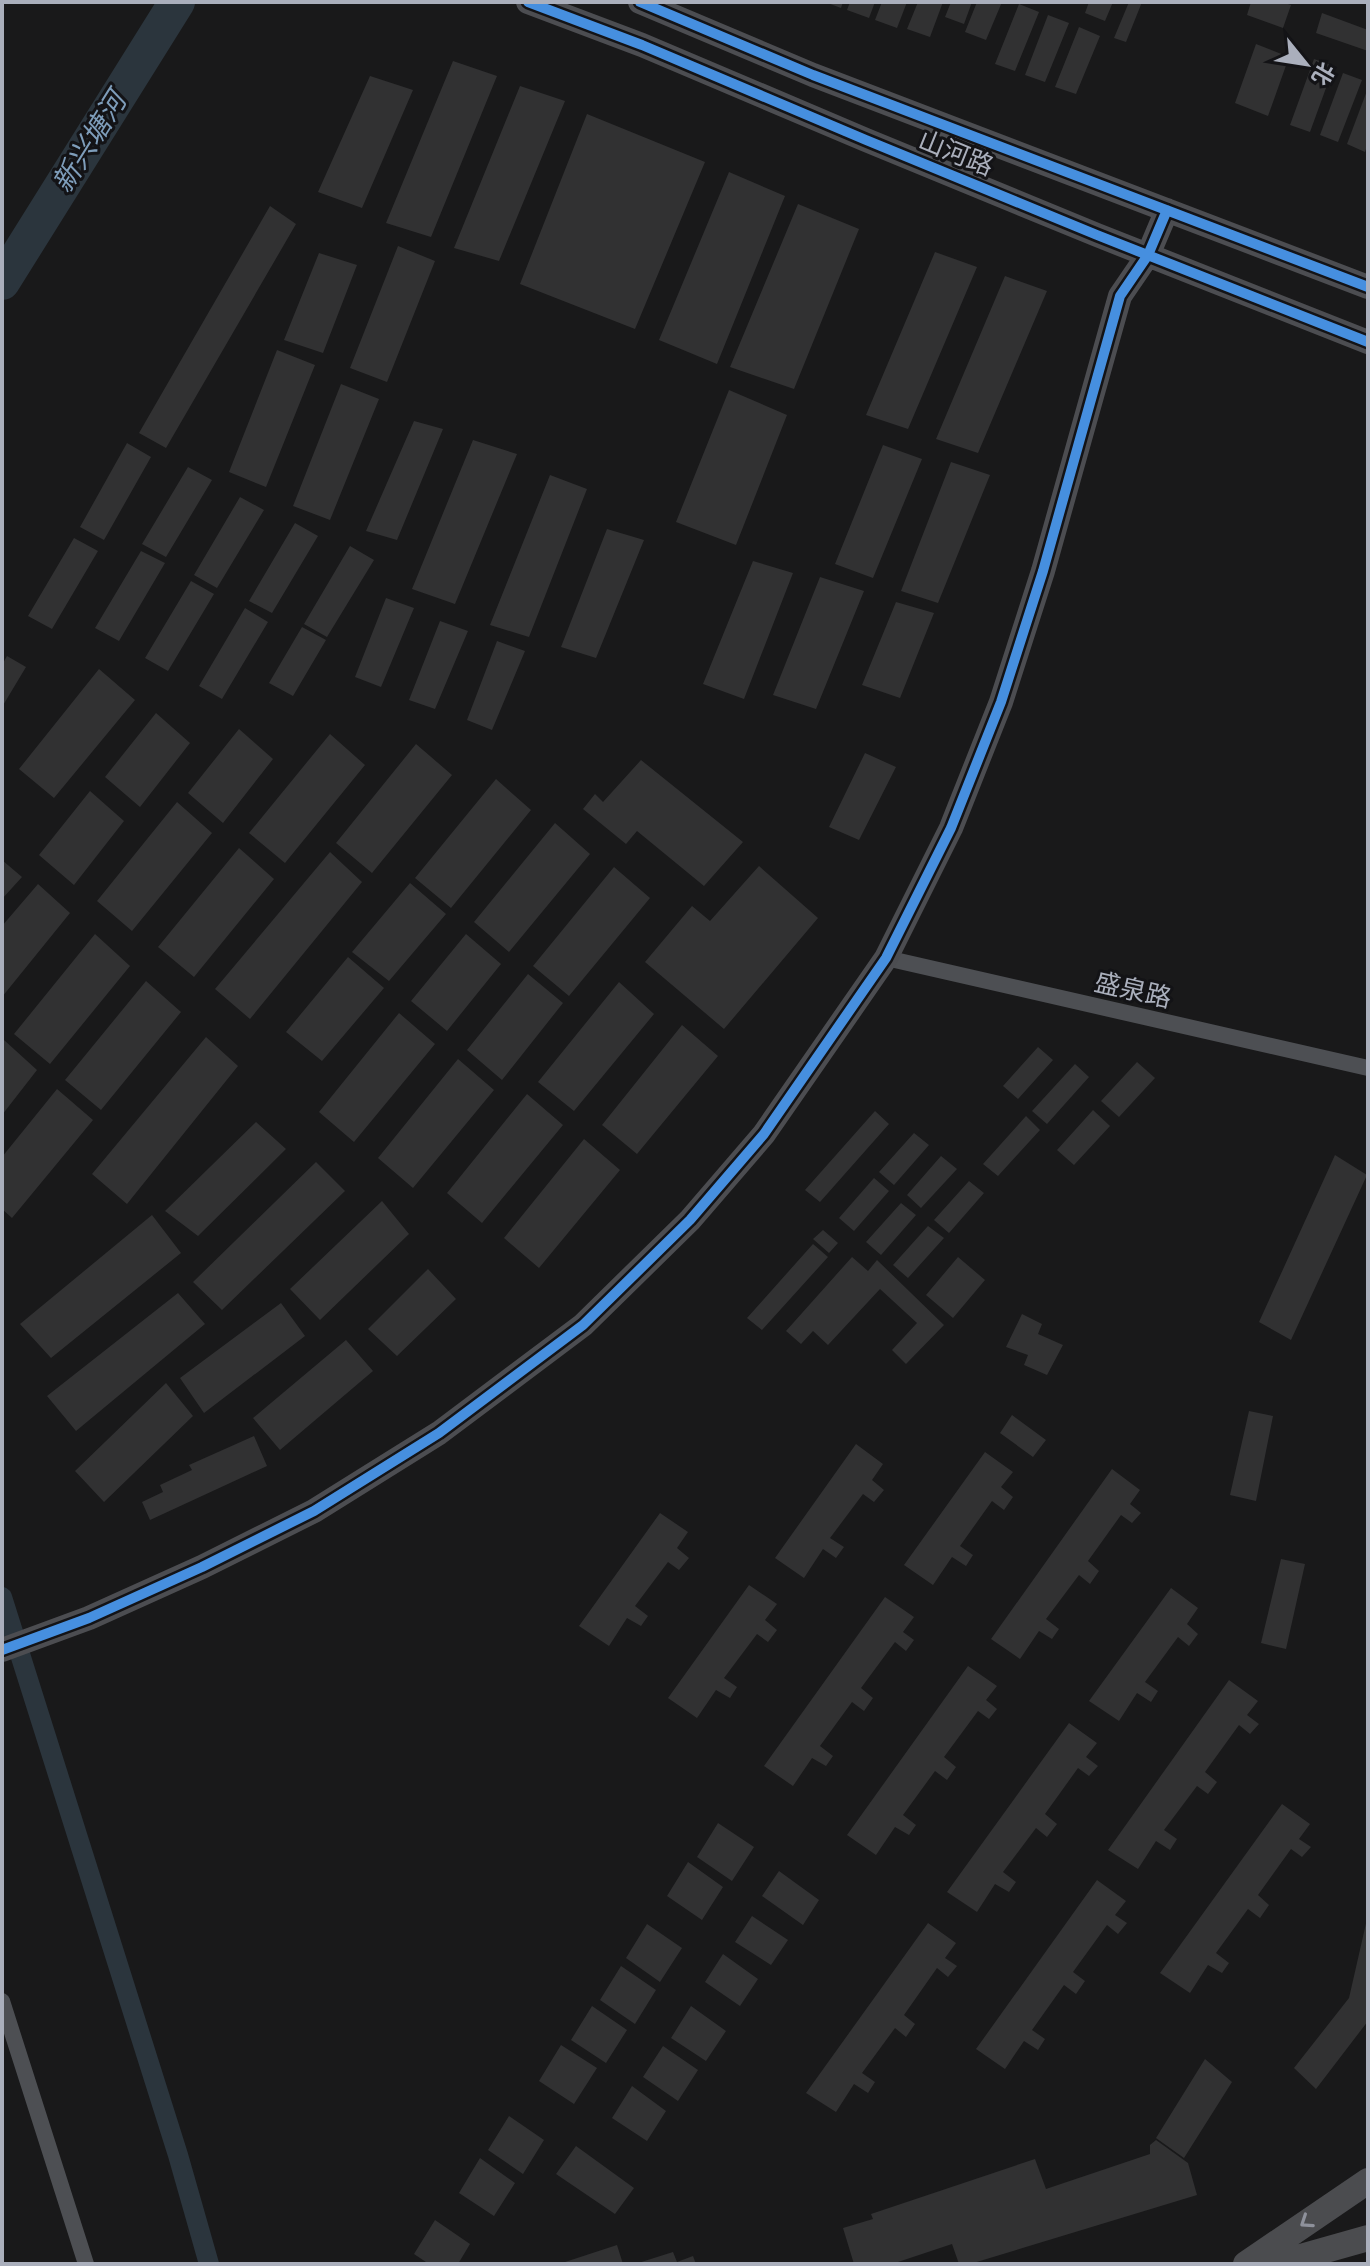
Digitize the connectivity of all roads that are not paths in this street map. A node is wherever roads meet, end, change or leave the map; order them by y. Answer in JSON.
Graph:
{"nodes":[{"id":1,"x":528,"y":2,"type":"edge"},
{"id":2,"x":640,"y":2,"type":"edge"},
{"id":3,"x":1167,"y":210,"type":"junction"},
{"id":4,"x":1148,"y":255,"type":"junction"},
{"id":5,"x":1368,"y":287,"type":"edge"},
{"id":6,"x":1368,"y":342,"type":"edge"},
{"id":7,"x":886,"y":958,"type":"junction"},
{"id":8,"x":1368,"y":1068,"type":"edge"},
{"id":9,"x":2,"y":1650,"type":"edge"},
{"id":10,"x":2,"y":2001,"type":"edge"},
{"id":11,"x":1368,"y":2181,"type":"edge"},
{"id":12,"x":1368,"y":2238,"type":"edge"},
{"id":13,"x":86,"y":2264,"type":"edge"},
{"id":14,"x":1246,"y":2264,"type":"edge"},
{"id":15,"x":1276,"y":2264,"type":"edge"}],
"edges":[{"from":1,"to":4,"type":"street","name":"山河路"},
{"from":2,"to":3,"type":"street","name":"山河路"},
{"from":3,"to":4,"type":"street"},
{"from":3,"to":5,"type":"street","name":"山河路"},
{"from":4,"to":6,"type":"street","name":"山河路"},
{"from":4,"to":7,"type":"street"},
{"from":7,"to":8,"type":"street","name":"盛泉路"},
{"from":7,"to":9,"type":"street"},
{"from":10,"to":13,"type":"street"},
{"from":11,"to":14,"type":"main road","one_way":true},
{"from":12,"to":15,"type":"main road"}]}
